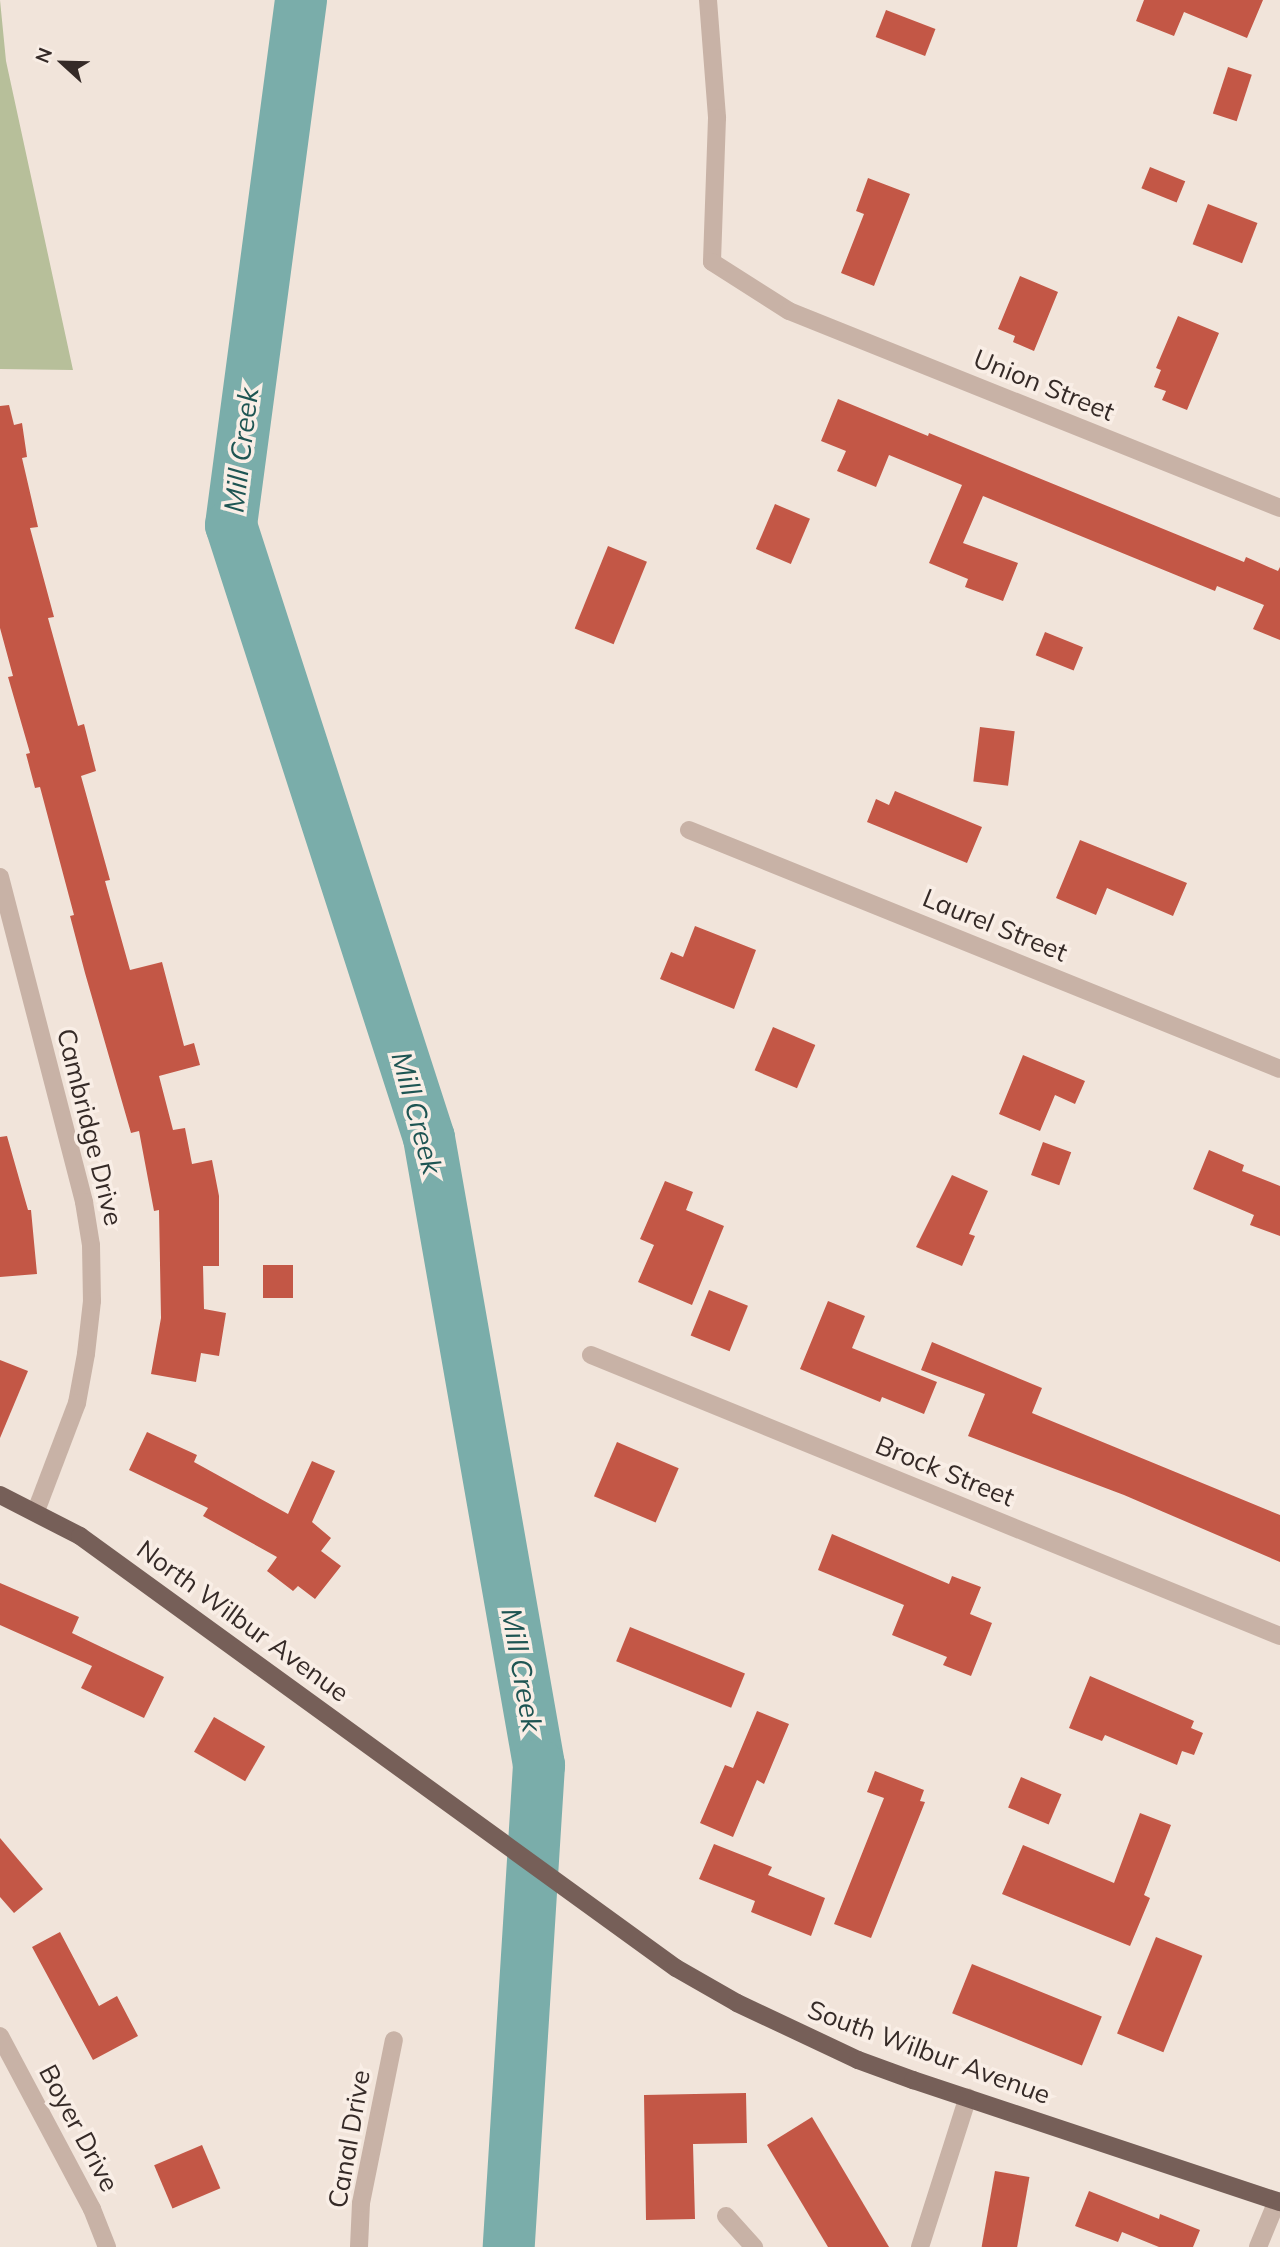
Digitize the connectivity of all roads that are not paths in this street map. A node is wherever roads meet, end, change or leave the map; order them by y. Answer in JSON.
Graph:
{"nodes":[{"id":1,"x":708,"y":0,"type":"edge"},
{"id":2,"x":1280,"y":508,"type":"edge"},
{"id":3,"x":690,"y":830,"type":"dead end"},
{"id":4,"x":0,"y":877,"type":"edge"},
{"id":5,"x":1280,"y":1069,"type":"edge"},
{"id":6,"x":591,"y":1356,"type":"dead end"},
{"id":7,"x":0,"y":1495,"type":"edge"},
{"id":8,"x":36,"y":1511,"type":"junction"},
{"id":9,"x":1280,"y":1636,"type":"edge"},
{"id":10,"x":448,"y":1802,"type":"joint"},
{"id":11,"x":0,"y":2036,"type":"edge"},
{"id":12,"x":394,"y":2040,"type":"dead end"},
{"id":13,"x":968,"y":2097,"type":"junction"},
{"id":14,"x":1279,"y":2202,"type":"edge"},
{"id":15,"x":726,"y":2216,"type":"dead end"},
{"id":16,"x":107,"y":2247,"type":"edge"},
{"id":17,"x":359,"y":2247,"type":"edge"},
{"id":18,"x":754,"y":2247,"type":"edge"},
{"id":19,"x":920,"y":2247,"type":"edge"},
{"id":20,"x":1258,"y":2247,"type":"edge"}],
"edges":[{"from":1,"to":2,"type":"street","name":"Union Street"},
{"from":3,"to":5,"type":"street","name":"Laurel Street"},
{"from":4,"to":8,"type":"street","name":"Cambridge Drive"},
{"from":6,"to":9,"type":"street","name":"Brock Street"},
{"from":7,"to":8,"type":"main road","name":"North Wilbur Avenue"},
{"from":8,"to":10,"type":"main road","name":"North Wilbur Avenue"},
{"from":10,"to":13,"type":"main road","name":"South Wilbur Avenue"},
{"from":11,"to":16,"type":"street","name":"Boyer Drive"},
{"from":12,"to":17,"type":"street","name":"Canal Drive"},
{"from":13,"to":14,"type":"main road","name":"South Wilbur Avenue"},
{"from":13,"to":19,"type":"street"},
{"from":14,"to":20,"type":"street"},
{"from":15,"to":18,"type":"street"}]}
